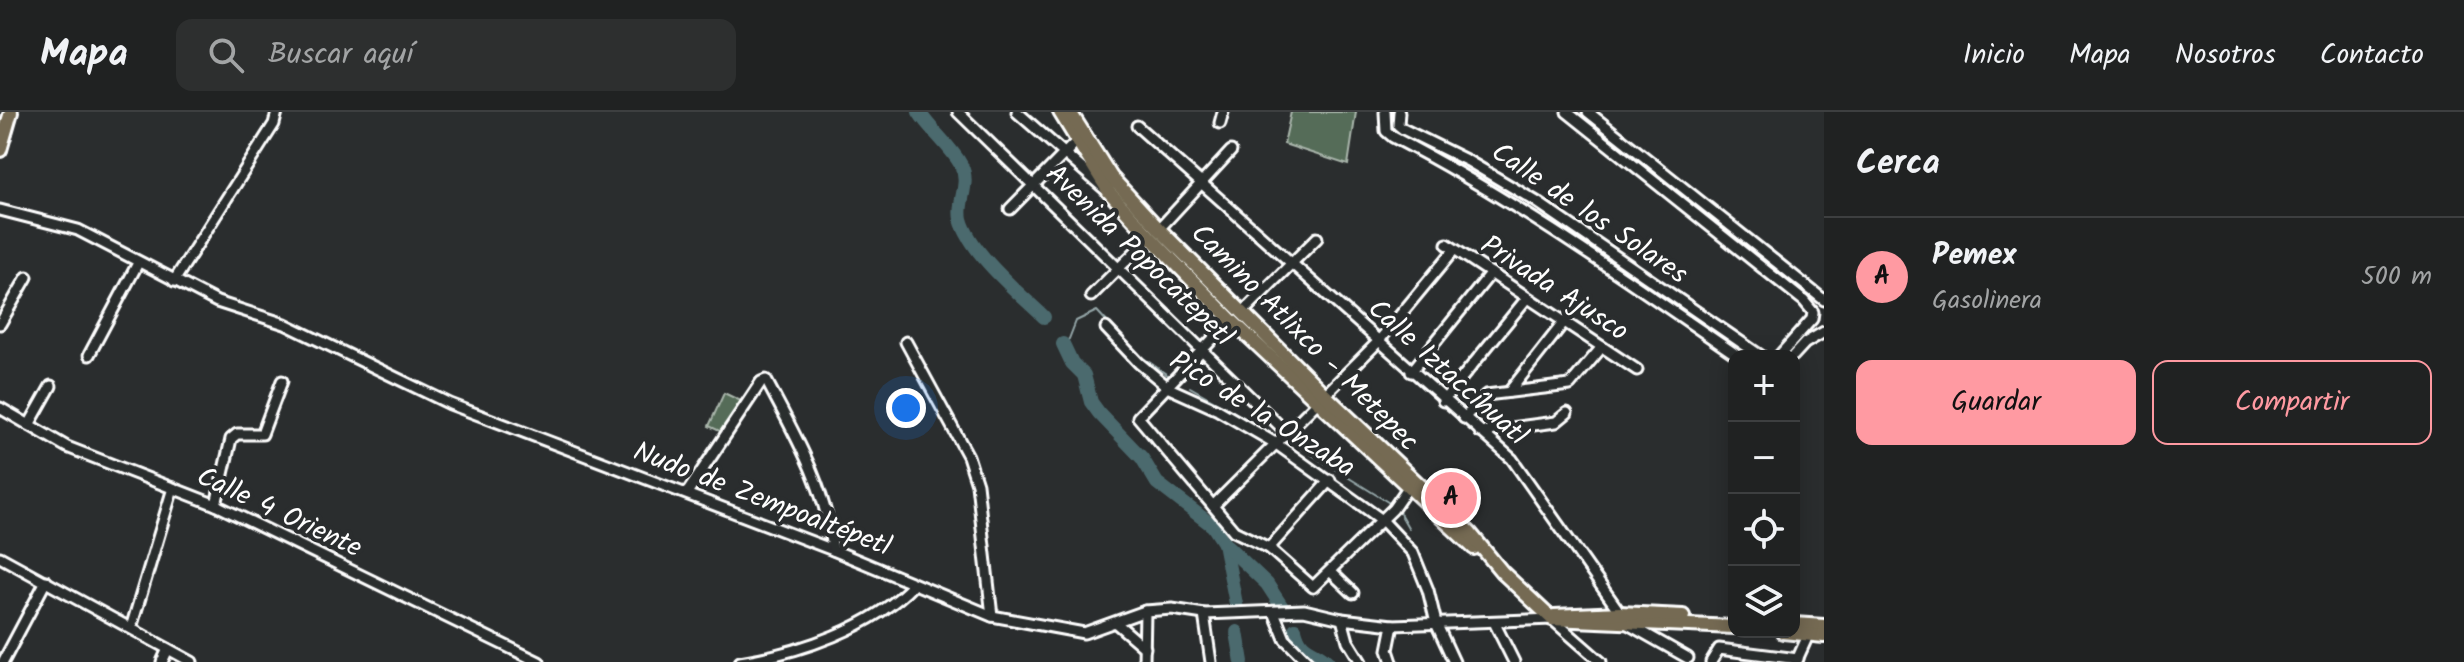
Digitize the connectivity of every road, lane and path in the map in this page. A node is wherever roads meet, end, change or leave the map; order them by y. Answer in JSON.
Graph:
{"nodes":[{"id":1,"x":11,"y":112,"type":"edge"},
{"id":2,"x":277,"y":112,"type":"edge"},
{"id":3,"x":958,"y":112,"type":"edge"},
{"id":4,"x":1017,"y":112,"type":"edge"},
{"id":5,"x":1060,"y":112,"type":"edge"},
{"id":6,"x":1070,"y":112,"type":"edge"},
{"id":7,"x":1223,"y":112,"type":"edge"},
{"id":8,"x":1385,"y":112,"type":"edge"},
{"id":9,"x":1399,"y":112,"type":"edge"},
{"id":10,"x":1567,"y":112,"type":"edge"},
{"id":11,"x":1588,"y":112,"type":"edge"},
{"id":12,"x":1220,"y":123,"type":"dead end"},
{"id":13,"x":1137,"y":126,"type":"dead end"},
{"id":14,"x":1076,"y":142,"type":"junction"},
{"id":15,"x":0,"y":150,"type":"edge"},
{"id":16,"x":1231,"y":151,"type":"dead end"},
{"id":17,"x":1065,"y":156,"type":"junction"},
{"id":18,"x":1033,"y":184,"type":"junction"},
{"id":19,"x":1204,"y":184,"type":"junction"},
{"id":20,"x":1109,"y":192,"type":"junction"},
{"id":21,"x":1537,"y":202,"type":"junction"},
{"id":22,"x":1010,"y":209,"type":"dead end"},
{"id":23,"x":0,"y":210,"type":"edge"},
{"id":24,"x":1532,"y":216,"type":"junction"},
{"id":25,"x":1732,"y":227,"type":"junction"},
{"id":26,"x":1155,"y":233,"type":"junction"},
{"id":27,"x":1724,"y":236,"type":"junction"},
{"id":28,"x":1317,"y":238,"type":"dead end"},
{"id":29,"x":1292,"y":262,"type":"junction"},
{"id":30,"x":138,"y":263,"type":"junction"},
{"id":31,"x":1118,"y":269,"type":"junction"},
{"id":32,"x":1491,"y":273,"type":"junction"},
{"id":33,"x":27,"y":277,"type":"dead end"},
{"id":34,"x":174,"y":281,"type":"junction"},
{"id":35,"x":1091,"y":296,"type":"dead end"},
{"id":36,"x":1527,"y":298,"type":"junction"},
{"id":37,"x":1824,"y":300,"type":"edge"},
{"id":38,"x":1682,"y":302,"type":"junction"},
{"id":39,"x":1674,"y":312,"type":"junction"},
{"id":40,"x":1237,"y":316,"type":"junction"},
{"id":41,"x":1564,"y":322,"type":"junction"},
{"id":42,"x":0,"y":324,"type":"edge"},
{"id":43,"x":1106,"y":328,"type":"dead end"},
{"id":44,"x":1824,"y":332,"type":"edge"},
{"id":45,"x":906,"y":342,"type":"dead end"},
{"id":46,"x":1377,"y":343,"type":"junction"},
{"id":47,"x":1786,"y":346,"type":"junction"},
{"id":48,"x":1602,"y":347,"type":"junction"},
{"id":49,"x":1203,"y":349,"type":"junction"},
{"id":50,"x":1729,"y":350,"type":"edge"},
{"id":51,"x":1752,"y":350,"type":"edge"},
{"id":52,"x":1783,"y":350,"type":"edge"},
{"id":53,"x":1790,"y":350,"type":"edge"},
{"id":54,"x":1799,"y":350,"type":"edge"},
{"id":55,"x":89,"y":355,"type":"dead end"},
{"id":56,"x":1637,"y":370,"type":"dead end"},
{"id":57,"x":1411,"y":372,"type":"junction"},
{"id":58,"x":282,"y":381,"type":"dead end"},
{"id":59,"x":51,"y":386,"type":"dead end"},
{"id":60,"x":1169,"y":388,"type":"junction"},
{"id":61,"x":1509,"y":392,"type":"junction"},
{"id":62,"x":1321,"y":398,"type":"junction"},
{"id":63,"x":1443,"y":401,"type":"junction"},
{"id":64,"x":0,"y":408,"type":"edge"},
{"id":65,"x":1567,"y":413,"type":"dead end"},
{"id":66,"x":1464,"y":418,"type":"junction"},
{"id":67,"x":29,"y":425,"type":"junction"},
{"id":68,"x":1480,"y":432,"type":"junction"},
{"id":69,"x":1287,"y":433,"type":"junction"},
{"id":70,"x":1275,"y":443,"type":"junction"},
{"id":71,"x":1330,"y":480,"type":"junction"},
{"id":72,"x":1410,"y":484,"type":"junction"},
{"id":73,"x":173,"y":488,"type":"junction"},
{"id":74,"x":687,"y":493,"type":"junction"},
{"id":75,"x":216,"y":505,"type":"junction"},
{"id":76,"x":1213,"y":506,"type":"junction"},
{"id":77,"x":1382,"y":520,"type":"junction"},
{"id":78,"x":1269,"y":548,"type":"junction"},
{"id":79,"x":833,"y":550,"type":"junction"},
{"id":80,"x":0,"y":557,"type":"edge"},
{"id":81,"x":1330,"y":571,"type":"junction"},
{"id":82,"x":46,"y":581,"type":"junction"},
{"id":83,"x":914,"y":584,"type":"junction"},
{"id":84,"x":1353,"y":593,"type":"dead end"},
{"id":85,"x":1145,"y":611,"type":"junction"},
{"id":86,"x":1274,"y":612,"type":"junction"},
{"id":87,"x":1204,"y":614,"type":"junction"},
{"id":88,"x":992,"y":616,"type":"junction"},
{"id":89,"x":1550,"y":618,"type":"junction"},
{"id":90,"x":1624,"y":618,"type":"junction"},
{"id":91,"x":1342,"y":619,"type":"junction"},
{"id":92,"x":1728,"y":619,"type":"edge"},
{"id":93,"x":1494,"y":622,"type":"junction"},
{"id":94,"x":1116,"y":623,"type":"junction"},
{"id":95,"x":1436,"y":623,"type":"junction"},
{"id":96,"x":1393,"y":625,"type":"junction"},
{"id":97,"x":1728,"y":627,"type":"edge"},
{"id":98,"x":131,"y":628,"type":"junction"},
{"id":99,"x":1807,"y":632,"type":"edge"},
{"id":100,"x":1824,"y":636,"type":"edge"},
{"id":101,"x":1145,"y":648,"type":"junction"},
{"id":102,"x":168,"y":649,"type":"junction"},
{"id":103,"x":1688,"y":658,"type":"dead end"},
{"id":104,"x":1756,"y":658,"type":"edge"},
{"id":105,"x":6,"y":659,"type":"edge"},
{"id":106,"x":1598,"y":660,"type":"edge"},
{"id":107,"x":1797,"y":660,"type":"edge"},
{"id":108,"x":162,"y":662,"type":"edge"},
{"id":109,"x":192,"y":662,"type":"edge"},
{"id":110,"x":539,"y":662,"type":"edge"},
{"id":111,"x":740,"y":662,"type":"edge"},
{"id":112,"x":1144,"y":662,"type":"edge"},
{"id":113,"x":1211,"y":662,"type":"edge"},
{"id":114,"x":1308,"y":662,"type":"edge"},
{"id":115,"x":1361,"y":662,"type":"edge"},
{"id":116,"x":1392,"y":662,"type":"edge"},
{"id":117,"x":1454,"y":662,"type":"edge"},
{"id":118,"x":1514,"y":662,"type":"edge"},
{"id":119,"x":1711,"y":662,"type":"edge"}],
"edges":[{"from":1,"to":15,"type":"main road"},
{"from":2,"to":34,"type":"street"},
{"from":3,"to":18,"type":"street","name":"Avenida Popocatepetl"},
{"from":4,"to":17,"type":"street"},
{"from":5,"to":14,"type":"main road"},
{"from":6,"to":26,"type":"main road","name":"Camino Atlixco - Metepec"},
{"from":7,"to":12,"type":"street"},
{"from":8,"to":24,"type":"street","name":"Calle de los Solares"},
{"from":9,"to":21,"type":"street","name":"Calle de los Solares"},
{"from":10,"to":27,"type":"street","name":"Calle de los Solares"},
{"from":11,"to":25,"type":"street"},
{"from":13,"to":19,"type":"street","name":"Calle Iztaccíhuatl"},
{"from":14,"to":17,"type":"street"},
{"from":14,"to":20,"type":"main road"},
{"from":16,"to":19,"type":"street"},
{"from":17,"to":18,"type":"street"},
{"from":17,"to":20,"type":"street"},
{"from":18,"to":22,"type":"street"},
{"from":18,"to":31,"type":"street","name":"Avenida Popocatepetl"},
{"from":19,"to":26,"type":"street"},
{"from":19,"to":29,"type":"street","name":"Calle Iztaccíhuatl"},
{"from":20,"to":26,"type":"main road"},
{"from":21,"to":24,"type":"street"},
{"from":21,"to":38,"type":"street","name":"Calle de los Solares"},
{"from":23,"to":30,"type":"street","name":"Nudo de Zempoaltépetl"},
{"from":24,"to":39,"type":"street","name":"Calle de los Solares"},
{"from":25,"to":27,"type":"street"},
{"from":25,"to":37,"type":"street"},
{"from":26,"to":31,"type":"street"},
{"from":26,"to":40,"type":"main road"},
{"from":27,"to":47,"type":"street","name":"Calle de los Solares"},
{"from":28,"to":29,"type":"street"},
{"from":29,"to":40,"type":"street"},
{"from":29,"to":46,"type":"street","name":"Calle Iztaccíhuatl"},
{"from":30,"to":34,"type":"street","name":"Nudo de Zempoaltépetl"},
{"from":30,"to":55,"type":"street"},
{"from":31,"to":35,"type":"street"},
{"from":31,"to":49,"type":"street","name":"Avenida Popocatepetl"},
{"from":32,"to":36,"type":"street","name":"Privada Ajusco"},
{"from":32,"to":46,"type":"street","name":"Privada Ajusco"},
{"from":32,"to":57,"type":"street"},
{"from":33,"to":42,"type":"street"},
{"from":34,"to":74,"type":"street","name":"Nudo de Zempoaltépetl"},
{"from":36,"to":41,"type":"street","name":"Privada Ajusco"},
{"from":36,"to":63,"type":"street"},
{"from":38,"to":39,"type":"street"},
{"from":38,"to":51,"type":"street","name":"Calle de los Solares"},
{"from":39,"to":50,"type":"street","name":"Calle de los Solares"},
{"from":40,"to":49,"type":"street"},
{"from":40,"to":62,"type":"main road"},
{"from":41,"to":48,"type":"street","name":"Privada Ajusco"},
{"from":41,"to":61,"type":"street"},
{"from":43,"to":60,"type":"street","name":"Pico de la Onzaba"},
{"from":44,"to":54,"type":"street"},
{"from":45,"to":88,"type":"street"},
{"from":46,"to":57,"type":"street","name":"Calle Iztaccíhuatl"},
{"from":46,"to":62,"type":"street"},
{"from":47,"to":52,"type":"street","name":"Calle de los Solares"},
{"from":47,"to":53,"type":"street"},
{"from":48,"to":56,"type":"street","name":"Privada Ajusco"},
{"from":48,"to":61,"type":"street"},
{"from":49,"to":60,"type":"street"},
{"from":49,"to":69,"type":"street","name":"Avenida Popocatepetl"},
{"from":57,"to":63,"type":"street","name":"Calle Iztaccíhuatl"},
{"from":58,"to":75,"type":"street"},
{"from":59,"to":67,"type":"street"},
{"from":60,"to":70,"type":"street","name":"Pico de la Onzaba"},
{"from":60,"to":76,"type":"street"},
{"from":61,"to":66,"type":"street"},
{"from":62,"to":69,"type":"street"},
{"from":62,"to":72,"type":"main road"},
{"from":63,"to":66,"type":"street","name":"Calle Iztaccíhuatl"},
{"from":64,"to":67,"type":"street","name":"Calle 4 Oriente"},
{"from":65,"to":68,"type":"street"},
{"from":66,"to":68,"type":"street","name":"Calle Iztaccíhuatl"},
{"from":67,"to":73,"type":"street","name":"Calle 4 Oriente"},
{"from":68,"to":90,"type":"street","name":"Calle Iztaccíhuatl"},
{"from":69,"to":70,"type":"street"},
{"from":70,"to":71,"type":"street","name":"Pico de la Onzaba"},
{"from":70,"to":76,"type":"street"},
{"from":71,"to":77,"type":"street","name":"Pico de la Onzaba"},
{"from":71,"to":78,"type":"street"},
{"from":72,"to":77,"type":"street"},
{"from":72,"to":89,"type":"main road"},
{"from":73,"to":75,"type":"street","name":"Calle 4 Oriente"},
{"from":73,"to":98,"type":"street"},
{"from":74,"to":79,"type":"street","name":"Nudo de Zempoaltépetl"},
{"from":74,"to":79,"type":"street"},
{"from":75,"to":110,"type":"street","name":"Calle 4 Oriente"},
{"from":76,"to":78,"type":"street"},
{"from":77,"to":81,"type":"street"},
{"from":77,"to":95,"type":"street","name":"Pico de la Onzaba"},
{"from":78,"to":81,"type":"street"},
{"from":79,"to":83,"type":"street","name":"Nudo de Zempoaltépetl"},
{"from":80,"to":82,"type":"street"},
{"from":81,"to":84,"type":"street"},
{"from":82,"to":98,"type":"street"},
{"from":82,"to":105,"type":"street"},
{"from":83,"to":88,"type":"street","name":"Nudo de Zempoaltépetl"},
{"from":83,"to":111,"type":"street"},
{"from":85,"to":87,"type":"street","name":"Nudo de Zempoaltépetl"},
{"from":85,"to":94,"type":"street","name":"Nudo de Zempoaltépetl"},
{"from":85,"to":101,"type":"street"},
{"from":86,"to":87,"type":"street","name":"Nudo de Zempoaltépetl"},
{"from":86,"to":91,"type":"street","name":"Nudo de Zempoaltépetl"},
{"from":86,"to":114,"type":"street"},
{"from":87,"to":113,"type":"street"},
{"from":88,"to":94,"type":"street","name":"Nudo de Zempoaltépetl"},
{"from":89,"to":90,"type":"main road"},
{"from":89,"to":93,"type":"street","name":"Nudo de Zempoaltépetl"},
{"from":89,"to":106,"type":"street"},
{"from":90,"to":92,"type":"main road"},
{"from":90,"to":97,"type":"main road"},
{"from":90,"to":103,"type":"street"},
{"from":91,"to":96,"type":"street","name":"Nudo de Zempoaltépetl"},
{"from":91,"to":115,"type":"street"},
{"from":93,"to":95,"type":"street","name":"Nudo de Zempoaltépetl"},
{"from":93,"to":118,"type":"street"},
{"from":94,"to":101,"type":"street"},
{"from":95,"to":96,"type":"street","name":"Nudo de Zempoaltépetl"},
{"from":95,"to":117,"type":"street","name":"Pico de la Onzaba"},
{"from":96,"to":116,"type":"street"},
{"from":98,"to":102,"type":"street"},
{"from":99,"to":100,"type":"main road"},
{"from":99,"to":107,"type":"street"},
{"from":101,"to":112,"type":"street"},
{"from":102,"to":108,"type":"street"},
{"from":102,"to":109,"type":"street"},
{"from":104,"to":107,"type":"street"},
{"from":104,"to":119,"type":"street"}]}
